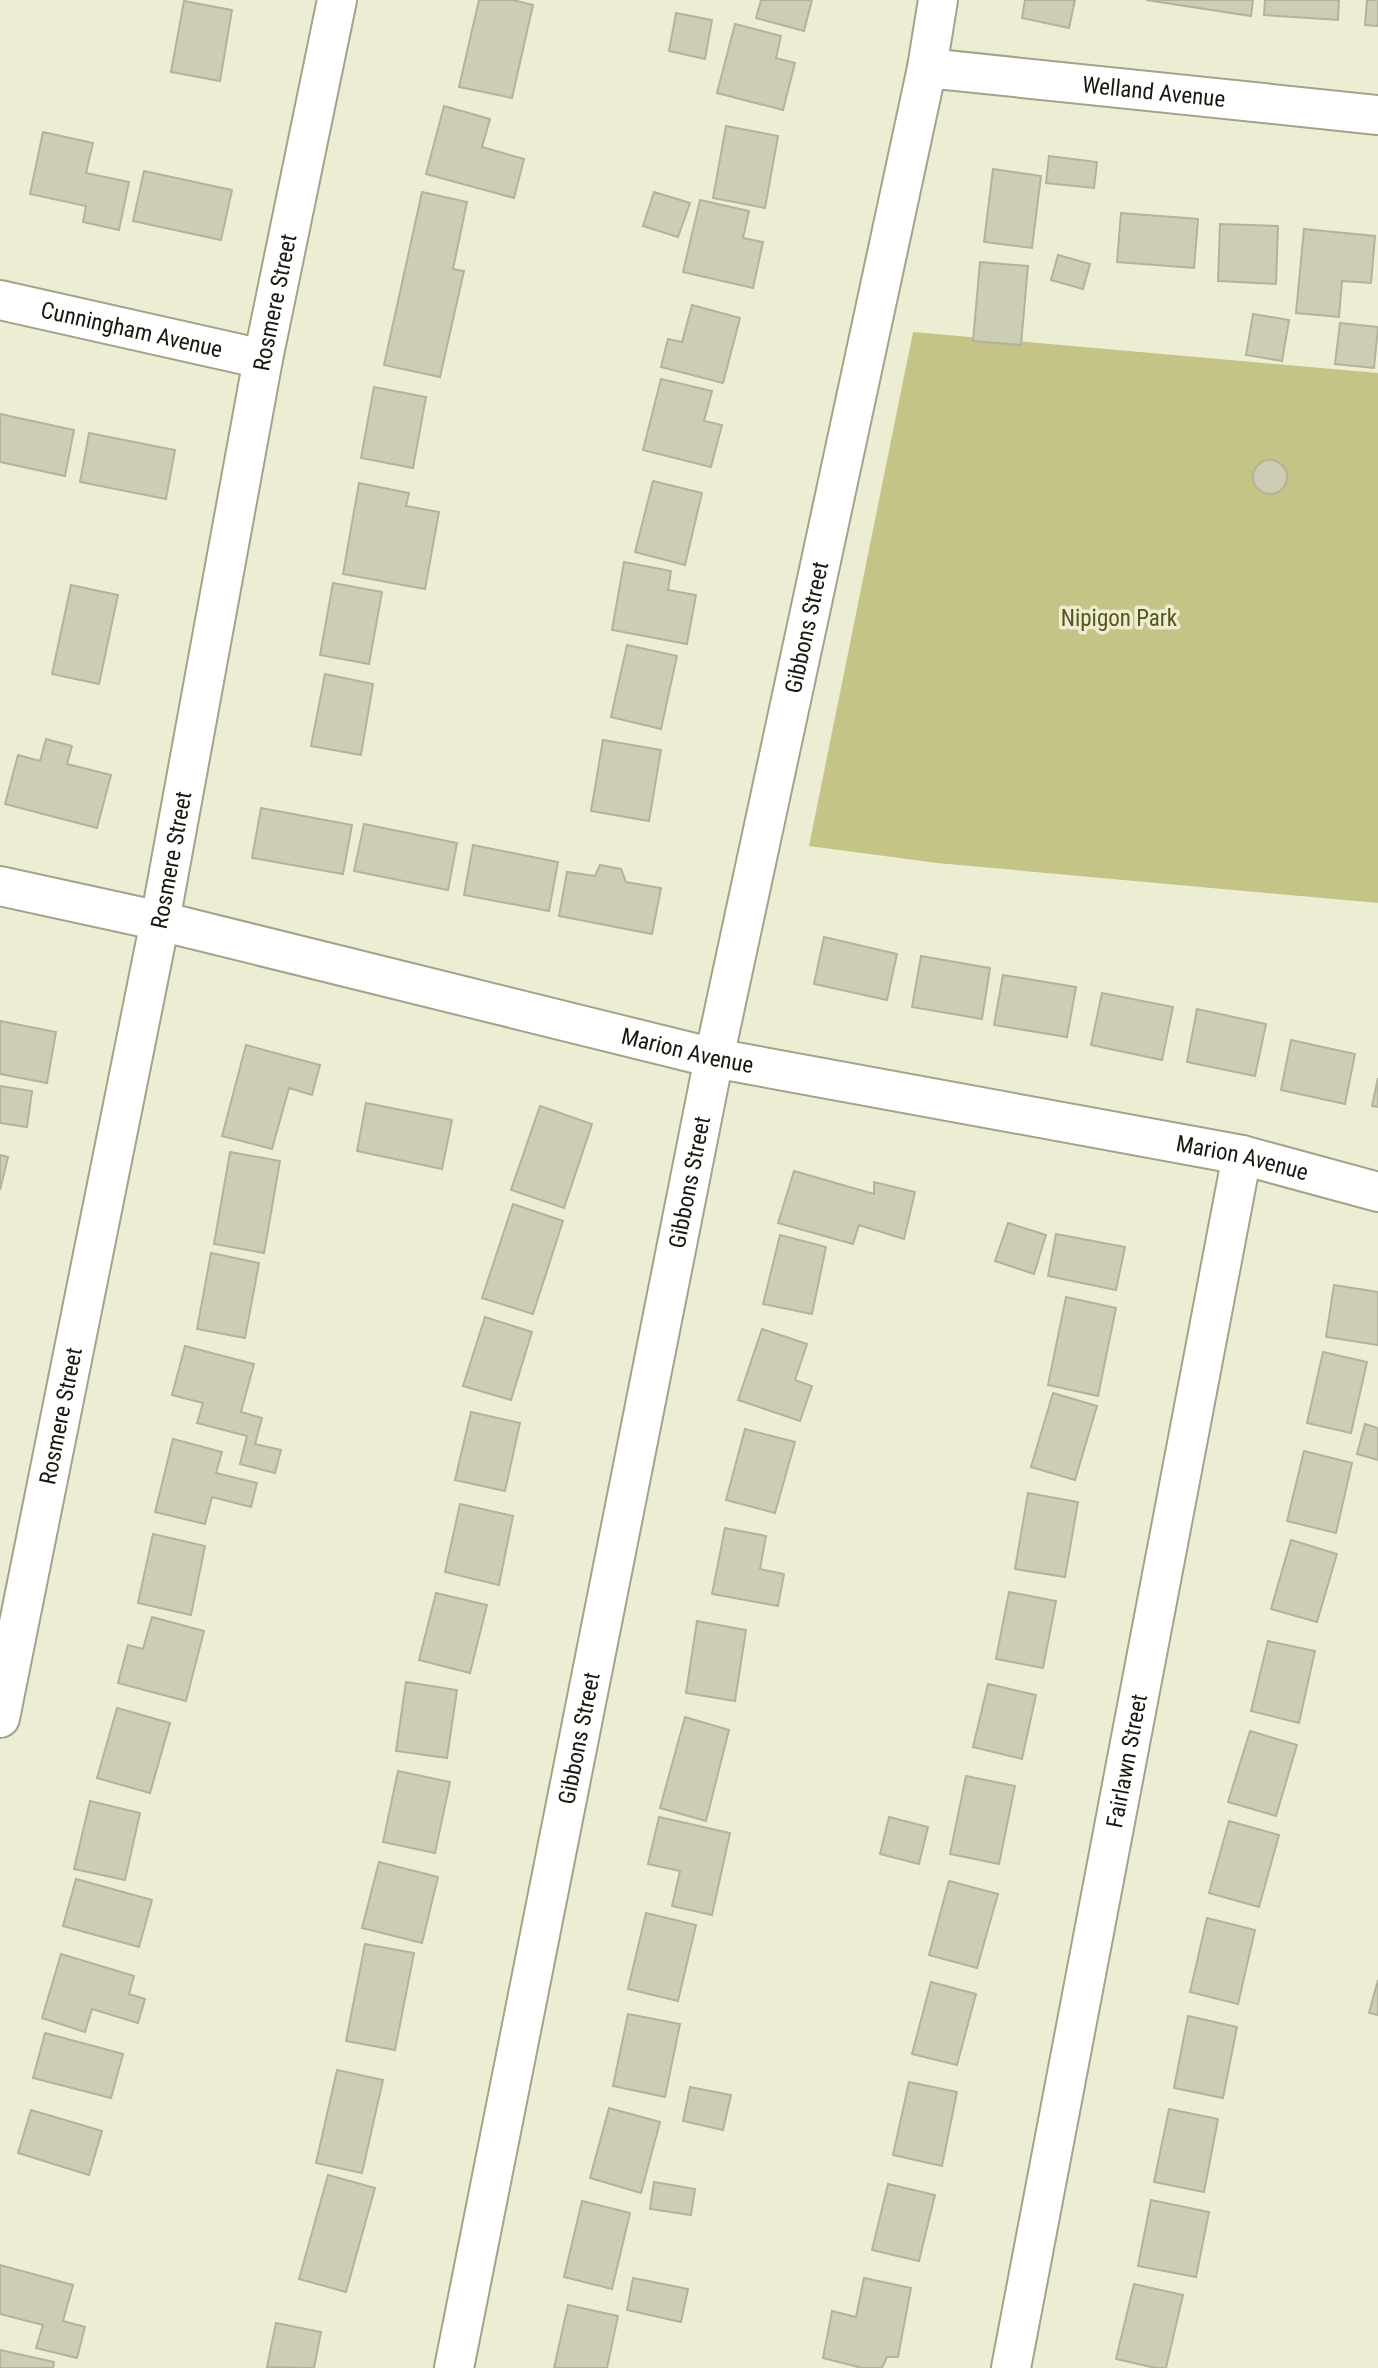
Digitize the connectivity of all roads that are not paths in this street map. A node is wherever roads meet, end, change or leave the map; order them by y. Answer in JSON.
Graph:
{"nodes":[{"id":1,"x":337,"y":0,"type":"edge"},
{"id":2,"x":938,"y":0,"type":"edge"},
{"id":3,"x":927,"y":68,"type":"junction"},
{"id":4,"x":1378,"y":115,"type":"edge"},
{"id":5,"x":0,"y":300,"type":"edge"},
{"id":6,"x":263,"y":359,"type":"junction"},
{"id":7,"x":0,"y":886,"type":"edge"},
{"id":8,"x":159,"y":921,"type":"junction"},
{"id":9,"x":714,"y":1058,"type":"junction"},
{"id":10,"x":1242,"y":1155,"type":"junction"},
{"id":11,"x":1378,"y":1192,"type":"edge"},
{"id":12,"x":0,"y":1718,"type":"edge"},
{"id":13,"x":454,"y":2368,"type":"edge"},
{"id":14,"x":1011,"y":2368,"type":"edge"}],
"edges":[{"from":1,"to":6,"type":"street","name":"Rosmere Street"},
{"from":2,"to":3,"type":"street","name":"Gibbons Street"},
{"from":3,"to":4,"type":"street","name":"Welland Avenue"},
{"from":3,"to":9,"type":"street","name":"Gibbons Street"},
{"from":5,"to":6,"type":"street","name":"Cunningham Avenue"},
{"from":6,"to":8,"type":"street","name":"Rosmere Street"},
{"from":7,"to":8,"type":"street","name":"Marion Avenue"},
{"from":8,"to":9,"type":"street","name":"Marion Avenue"},
{"from":8,"to":12,"type":"street","name":"Rosmere Street"},
{"from":9,"to":10,"type":"street","name":"Marion Avenue"},
{"from":9,"to":13,"type":"street","name":"Gibbons Street"},
{"from":10,"to":11,"type":"street","name":"Marion Avenue"},
{"from":10,"to":14,"type":"street","name":"Fairlawn Street"}]}
